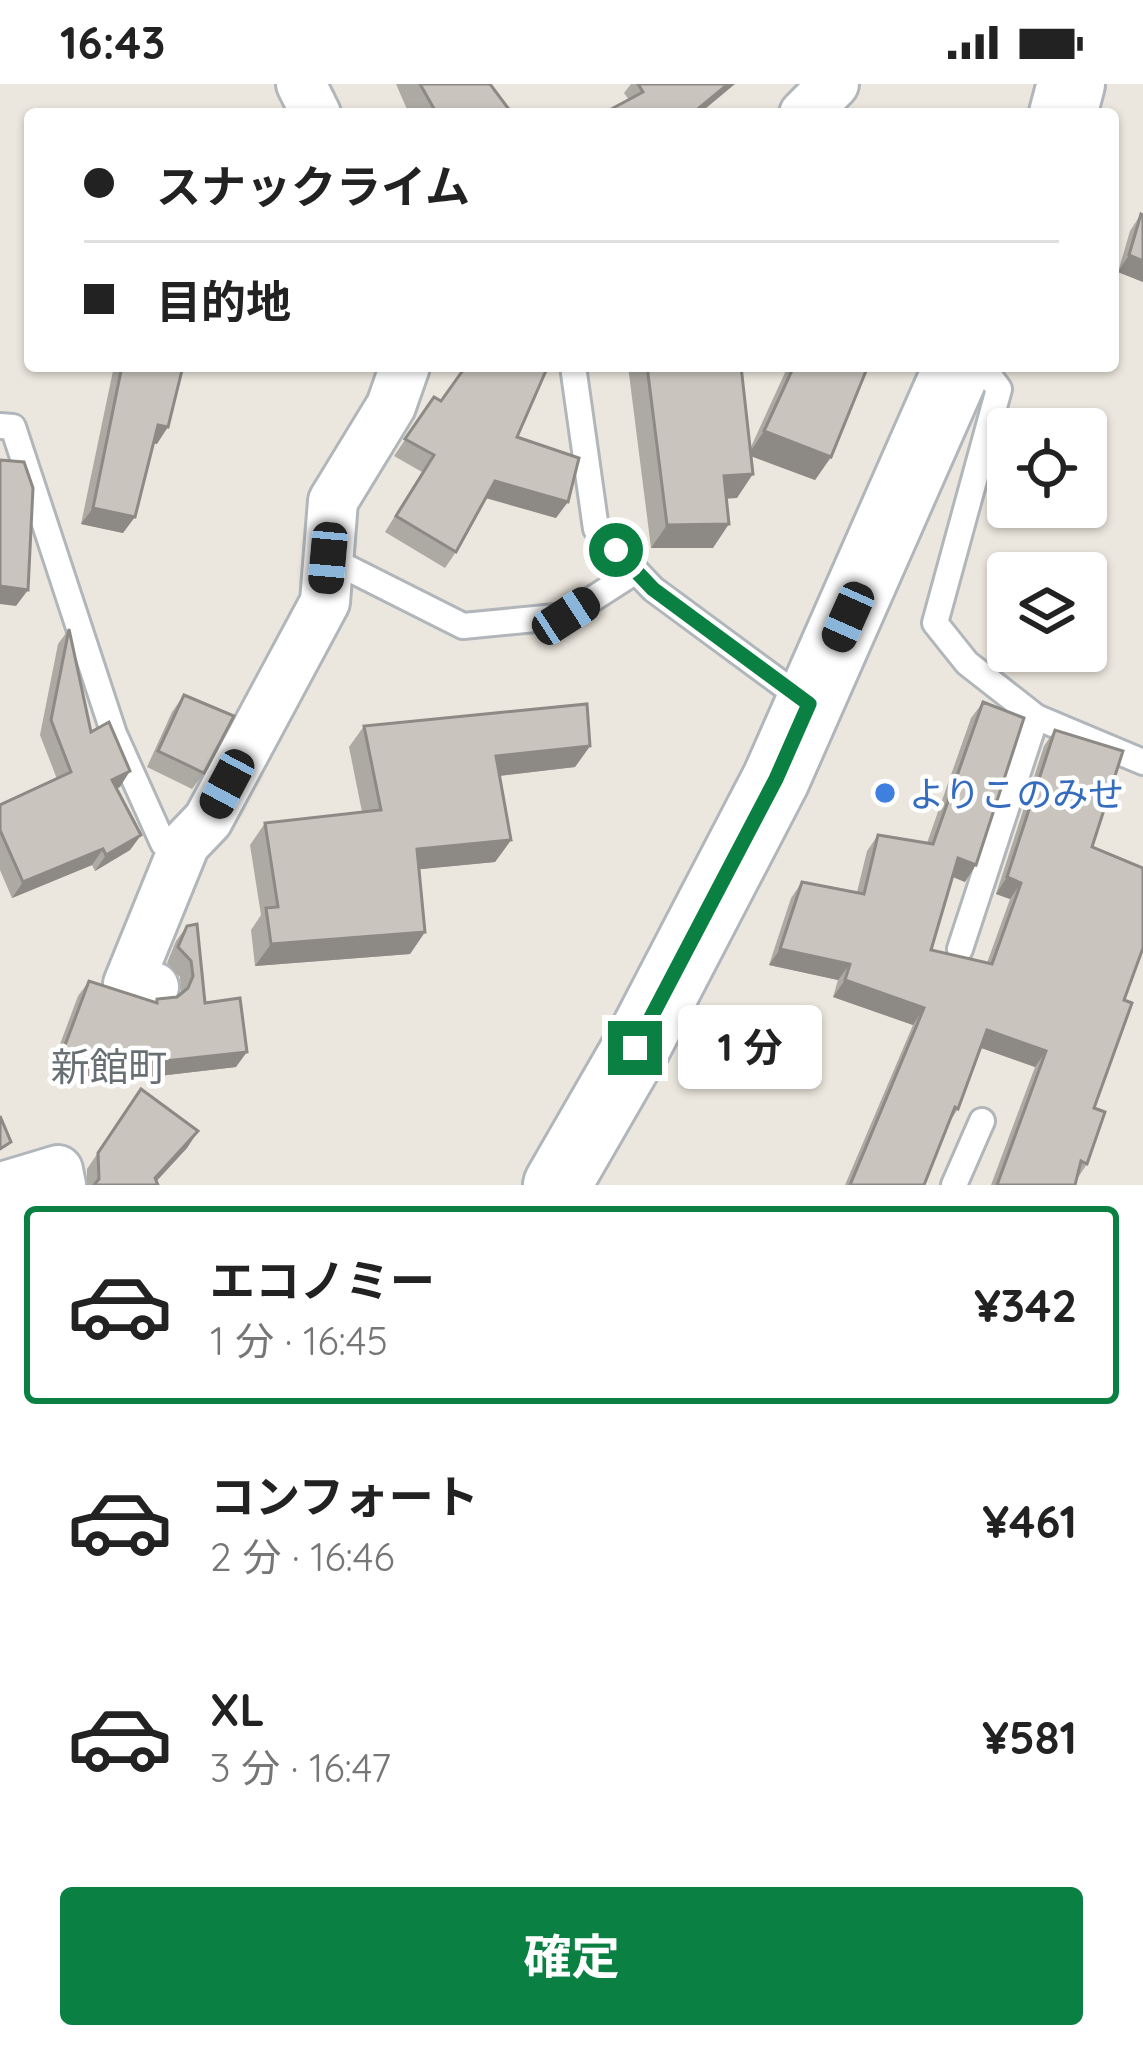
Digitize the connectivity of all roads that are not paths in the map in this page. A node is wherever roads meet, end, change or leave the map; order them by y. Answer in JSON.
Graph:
{"nodes":[{"id":1,"x":834,"y":84,"type":"edge"},
{"id":2,"x":810,"y":108,"type":"edge"},
{"id":3,"x":403,"y":372,"type":"edge"},
{"id":4,"x":574,"y":372,"type":"edge"},
{"id":5,"x":955,"y":372,"type":"edge"},
{"id":6,"x":986,"y":372,"type":"edge"},
{"id":7,"x":0,"y":426,"type":"edge"},
{"id":8,"x":328,"y":558,"type":"junction"},
{"id":9,"x":636,"y":571,"type":"junction"},
{"id":10,"x":809,"y":704,"type":"junction"},
{"id":11,"x":1036,"y":717,"type":"junction"},
{"id":12,"x":1143,"y":762,"type":"edge"},
{"id":13,"x":185,"y":844,"type":"junction"},
{"id":14,"x":960,"y":949,"type":"dead end"},
{"id":15,"x":154,"y":987,"type":"dead end"},
{"id":16,"x":982,"y":1121,"type":"dead end"},
{"id":17,"x":8,"y":1185,"type":"edge"},
{"id":18,"x":61,"y":1185,"type":"edge"},
{"id":19,"x":557,"y":1185,"type":"edge"},
{"id":20,"x":954,"y":1185,"type":"edge"}],
"edges":[{"from":1,"to":2,"type":"street"},
{"from":3,"to":8,"type":"street"},
{"from":4,"to":9,"type":"lane"},
{"from":5,"to":10,"type":"street"},
{"from":6,"to":11,"type":"lane"},
{"from":7,"to":13,"type":"lane"},
{"from":8,"to":9,"type":"lane"},
{"from":8,"to":13,"type":"street"},
{"from":9,"to":10,"type":"lane"},
{"from":10,"to":19,"type":"street"},
{"from":11,"to":12,"type":"lane"},
{"from":11,"to":14,"type":"lane"},
{"from":13,"to":15,"type":"street"},
{"from":16,"to":20,"type":"lane"},
{"from":17,"to":18,"type":"street"}]}
